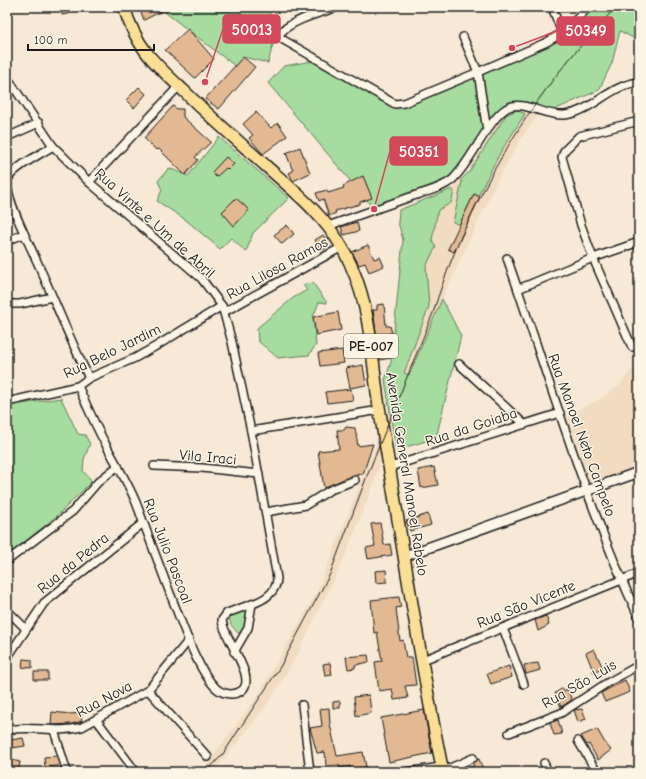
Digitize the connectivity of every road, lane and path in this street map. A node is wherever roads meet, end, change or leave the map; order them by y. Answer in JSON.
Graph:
{"nodes":[{"id":1,"x":124,"y":7,"type":"edge"},
{"id":2,"x":338,"y":7,"type":"edge"},
{"id":3,"x":552,"y":7,"type":"edge"},
{"id":4,"x":589,"y":7,"type":"edge"},
{"id":5,"x":562,"y":33,"type":"junction"},
{"id":6,"x":463,"y":37,"type":"dead end"},
{"id":7,"x":478,"y":72,"type":"junction"},
{"id":8,"x":7,"y":77,"type":"edge"},
{"id":9,"x":639,"y":82,"type":"edge"},
{"id":10,"x":179,"y":86,"type":"junction"},
{"id":11,"x":639,"y":121,"type":"edge"},
{"id":12,"x":39,"y":123,"type":"junction"},
{"id":13,"x":487,"y":131,"type":"junction"},
{"id":14,"x":7,"y":137,"type":"edge"},
{"id":15,"x":53,"y":146,"type":"junction"},
{"id":16,"x":90,"y":182,"type":"junction"},
{"id":17,"x":328,"y":226,"type":"junction"},
{"id":18,"x":24,"y":234,"type":"junction"},
{"id":19,"x":7,"y":241,"type":"edge"},
{"id":20,"x":639,"y":242,"type":"edge"},
{"id":21,"x":342,"y":247,"type":"junction"},
{"id":22,"x":507,"y":258,"type":"dead end"},
{"id":23,"x":593,"y":258,"type":"junction"},
{"id":24,"x":518,"y":289,"type":"junction"},
{"id":25,"x":52,"y":297,"type":"junction"},
{"id":26,"x":7,"y":304,"type":"edge"},
{"id":27,"x":223,"y":309,"type":"junction"},
{"id":28,"x":632,"y":347,"type":"dead end"},
{"id":29,"x":459,"y":364,"type":"dead end"},
{"id":30,"x":89,"y":378,"type":"junction"},
{"id":31,"x":78,"y":386,"type":"junction"},
{"id":32,"x":7,"y":402,"type":"edge"},
{"id":33,"x":380,"y":410,"type":"junction"},
{"id":34,"x":560,"y":413,"type":"junction"},
{"id":35,"x":523,"y":423,"type":"junction"},
{"id":36,"x":251,"y":431,"type":"junction"},
{"id":37,"x":118,"y":466,"type":"junction"},
{"id":38,"x":154,"y":466,"type":"dead end"},
{"id":39,"x":390,"y":467,"type":"junction"},
{"id":40,"x":639,"y":472,"type":"edge"},
{"id":41,"x":259,"y":474,"type":"junction"},
{"id":42,"x":355,"y":480,"type":"dead end"},
{"id":43,"x":587,"y":490,"type":"junction"},
{"id":44,"x":266,"y":512,"type":"junction"},
{"id":45,"x":143,"y":523,"type":"junction"},
{"id":46,"x":405,"y":556,"type":"junction"},
{"id":47,"x":7,"y":561,"type":"edge"},
{"id":48,"x":639,"y":573,"type":"edge"},
{"id":49,"x":621,"y":580,"type":"junction"},
{"id":50,"x":252,"y":604,"type":"junction"},
{"id":51,"x":7,"y":610,"type":"edge"},
{"id":52,"x":639,"y":618,"type":"edge"},
{"id":53,"x":503,"y":628,"type":"junction"},
{"id":54,"x":26,"y":629,"type":"junction"},
{"id":55,"x":189,"y":640,"type":"junction"},
{"id":56,"x":234,"y":652,"type":"junction"},
{"id":57,"x":7,"y":658,"type":"edge"},
{"id":58,"x":423,"y":660,"type":"junction"},
{"id":59,"x":639,"y":665,"type":"edge"},
{"id":60,"x":247,"y":680,"type":"joint"},
{"id":61,"x":524,"y":684,"type":"dead end"},
{"id":62,"x":148,"y":690,"type":"junction"},
{"id":63,"x":302,"y":705,"type":"dead end"},
{"id":64,"x":96,"y":719,"type":"junction"},
{"id":65,"x":7,"y":730,"type":"edge"},
{"id":66,"x":54,"y":730,"type":"junction"},
{"id":67,"x":509,"y":733,"type":"dead end"},
{"id":68,"x":578,"y":741,"type":"dead end"},
{"id":69,"x":208,"y":757,"type":"dead end"},
{"id":70,"x":473,"y":758,"type":"dead end"},
{"id":71,"x":544,"y":764,"type":"dead end"},
{"id":72,"x":443,"y":770,"type":"edge"},
{"id":73,"x":68,"y":772,"type":"edge"},
{"id":74,"x":136,"y":772,"type":"edge"},
{"id":75,"x":310,"y":772,"type":"edge"},
{"id":76,"x":406,"y":772,"type":"edge"},
{"id":77,"x":548,"y":772,"type":"edge"},
{"id":78,"x":597,"y":772,"type":"edge"}],
"edges":[{"from":1,"to":10,"type":"main road","name":"Avenida General Manoel Rabelo","number":"PE-007"},
{"from":2,"to":7,"type":"street"},
{"from":3,"to":5,"type":"street"},
{"from":4,"to":5,"type":"street"},
{"from":5,"to":7,"type":"street"},
{"from":6,"to":7,"type":"street"},
{"from":7,"to":13,"type":"street"},
{"from":8,"to":12,"type":"street","name":"Rua Vinte e Um de Abril"},
{"from":9,"to":13,"type":"street"},
{"from":10,"to":16,"type":"street"},
{"from":10,"to":17,"type":"main road","name":"Avenida General Manoel Rabelo","number":"PE-007"},
{"from":11,"to":23,"type":"street"},
{"from":12,"to":14,"type":"street"},
{"from":12,"to":15,"type":"street","name":"Rua Vinte e Um de Abril"},
{"from":13,"to":17,"type":"street"},
{"from":15,"to":16,"type":"street","name":"Rua Vinte e Um de Abril"},
{"from":15,"to":18,"type":"street"},
{"from":16,"to":27,"type":"street","name":"Rua Vinte e Um de Abril"},
{"from":17,"to":21,"type":"main road","name":"Avenida General Manoel Rabelo","number":"PE-007"},
{"from":18,"to":19,"type":"street"},
{"from":18,"to":25,"type":"street"},
{"from":20,"to":23,"type":"street"},
{"from":21,"to":27,"type":"street","name":"Rua Lilosa Ramos"},
{"from":21,"to":33,"type":"main road","name":"Avenida General Manoel Rabelo","number":"PE-007"},
{"from":22,"to":24,"type":"street","name":"Rua Manoel Neto Campelo"},
{"from":23,"to":24,"type":"street"},
{"from":23,"to":28,"type":"street"},
{"from":24,"to":34,"type":"street","name":"Rua Manoel Neto Campelo"},
{"from":25,"to":26,"type":"street"},
{"from":25,"to":30,"type":"street"},
{"from":27,"to":30,"type":"street","name":"Rua Belo Jardim"},
{"from":27,"to":36,"type":"street","name":"Rua Vinte e Um de Abril"},
{"from":29,"to":35,"type":"street"},
{"from":30,"to":31,"type":"street","name":"Rua Belo Jardim"},
{"from":31,"to":32,"type":"street","name":"Rua Belo Jardim"},
{"from":31,"to":37,"type":"street","name":"Rua Julio Pascoal"},
{"from":33,"to":36,"type":"street"},
{"from":33,"to":39,"type":"main road","name":"Avenida General Manoel Rabelo","number":"PE-007"},
{"from":34,"to":35,"type":"street","name":"Rua da Goiaba"},
{"from":34,"to":43,"type":"street","name":"Rua Manoel Neto Campelo"},
{"from":35,"to":39,"type":"street","name":"Rua da Goiaba"},
{"from":36,"to":41,"type":"street","name":"Rua Vinte e Um de Abril"},
{"from":37,"to":45,"type":"street","name":"Rua Julio Pascoal"},
{"from":37,"to":47,"type":"street"},
{"from":38,"to":41,"type":"street","name":"Vila Iraci"},
{"from":39,"to":46,"type":"main road","name":"Avenida General Manoel Rabelo","number":"PE-007"},
{"from":40,"to":43,"type":"street"},
{"from":41,"to":44,"type":"street","name":"Rua Vinte e Um de Abril"},
{"from":42,"to":44,"type":"street"},
{"from":43,"to":46,"type":"street"},
{"from":43,"to":49,"type":"street","name":"Rua Manoel Neto Campelo"},
{"from":44,"to":50,"type":"street","name":"Rua Vinte e Um de Abril"},
{"from":45,"to":54,"type":"street","name":"Rua da Pedra"},
{"from":45,"to":55,"type":"street","name":"Rua Julio Pascoal"},
{"from":46,"to":58,"type":"main road","name":"Avenida General Manoel Rabelo","number":"PE-007"},
{"from":48,"to":49,"type":"street","name":"Rua São Vicente"},
{"from":49,"to":52,"type":"street","name":"Rua Manoel Neto Campelo"},
{"from":49,"to":53,"type":"street","name":"Rua São Vicente"},
{"from":50,"to":56,"type":"street"},
{"from":50,"to":56,"type":"street","name":"Rua Vinte e Um de Abril"},
{"from":51,"to":54,"type":"street"},
{"from":53,"to":58,"type":"street","name":"Rua São Vicente"},
{"from":53,"to":61,"type":"street"},
{"from":54,"to":57,"type":"street","name":"Rua da Pedra"},
{"from":55,"to":60,"type":"street","name":"Rua Julio Pascoal"},
{"from":55,"to":62,"type":"street","name":"Rua Nova"},
{"from":56,"to":60,"type":"street","name":"Rua Vinte e Um de Abril"},
{"from":58,"to":72,"type":"main road","name":"Avenida General Manoel Rabelo","number":"PE-007"},
{"from":59,"to":67,"type":"street","name":"Rua São Luis"},
{"from":62,"to":64,"type":"street","name":"Rua Nova"},
{"from":62,"to":69,"type":"street"},
{"from":63,"to":75,"type":"street"},
{"from":64,"to":66,"type":"street","name":"Rua Nova"},
{"from":64,"to":74,"type":"street"},
{"from":65,"to":66,"type":"street","name":"Rua Nova"},
{"from":66,"to":73,"type":"street"},
{"from":68,"to":78,"type":"street"},
{"from":70,"to":72,"type":"street"},
{"from":71,"to":77,"type":"street"},
{"from":72,"to":76,"type":"street"}]}
